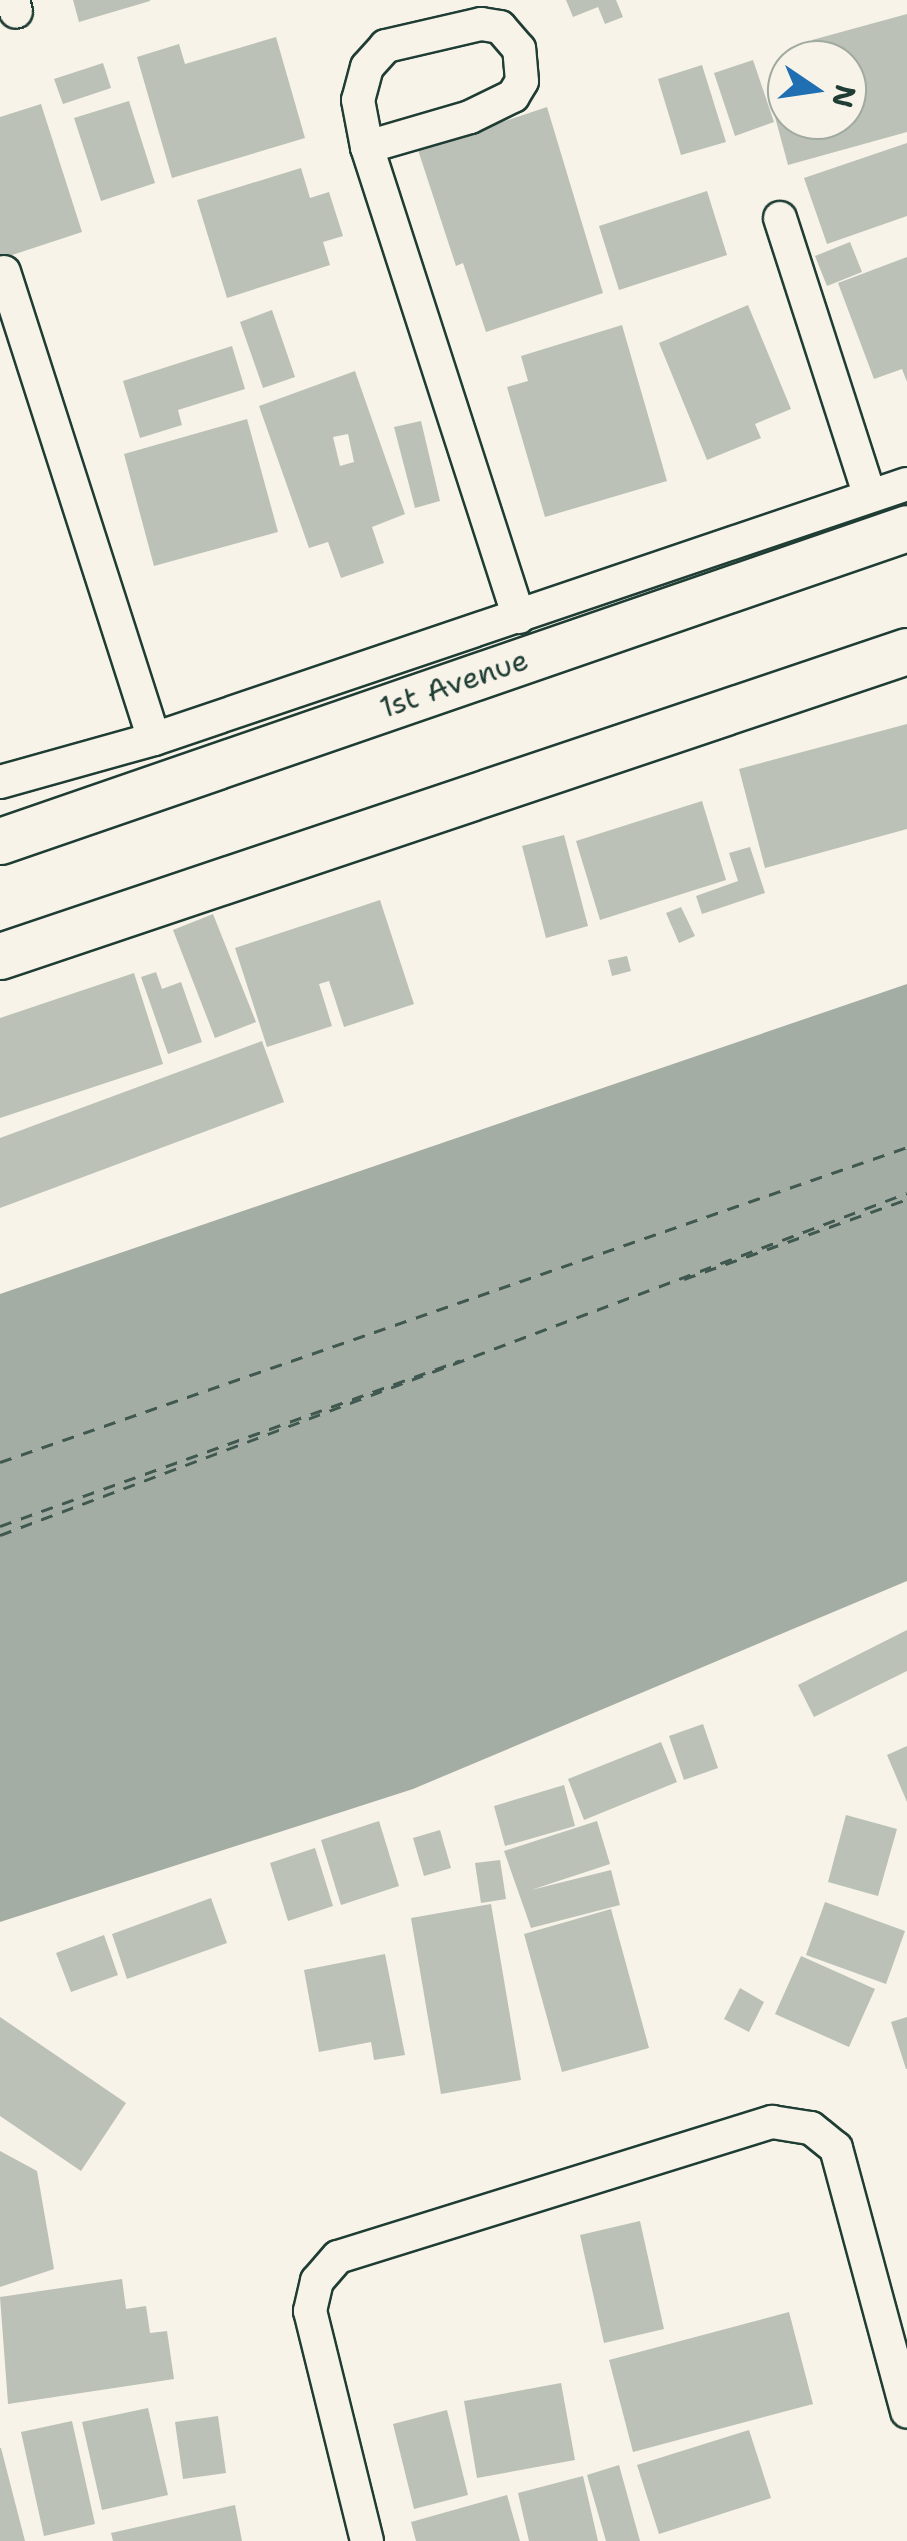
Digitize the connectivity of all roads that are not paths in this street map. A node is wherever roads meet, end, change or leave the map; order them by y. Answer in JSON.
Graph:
{"nodes":[{"id":1,"x":367,"y":147,"type":"junction"},
{"id":2,"x":780,"y":218,"type":"dead end"},
{"id":3,"x":4,"y":272,"type":"dead end"},
{"id":4,"x":907,"y":484,"type":"edge"},
{"id":5,"x":870,"y":496,"type":"junction"},
{"id":6,"x":907,"y":528,"type":"edge"},
{"id":7,"x":519,"y":617,"type":"junction"},
{"id":8,"x":907,"y":651,"type":"edge"},
{"id":9,"x":154,"y":739,"type":"junction"},
{"id":10,"x":0,"y":782,"type":"edge"},
{"id":11,"x":0,"y":841,"type":"edge"},
{"id":12,"x":0,"y":956,"type":"edge"},
{"id":13,"x":907,"y":2412,"type":"edge"},
{"id":14,"x":367,"y":2541,"type":"edge"}],
"edges":[{"from":1,"to":1,"type":"street"},
{"from":1,"to":7,"type":"street"},
{"from":2,"to":5,"type":"street"},
{"from":3,"to":9,"type":"street"},
{"from":4,"to":5,"type":"street"},
{"from":5,"to":7,"type":"street"},
{"from":6,"to":11,"type":"main road","name":"1st Avenue"},
{"from":7,"to":9,"type":"street"},
{"from":8,"to":12,"type":"main road"},
{"from":9,"to":10,"type":"street"},
{"from":13,"to":14,"type":"street"}]}
